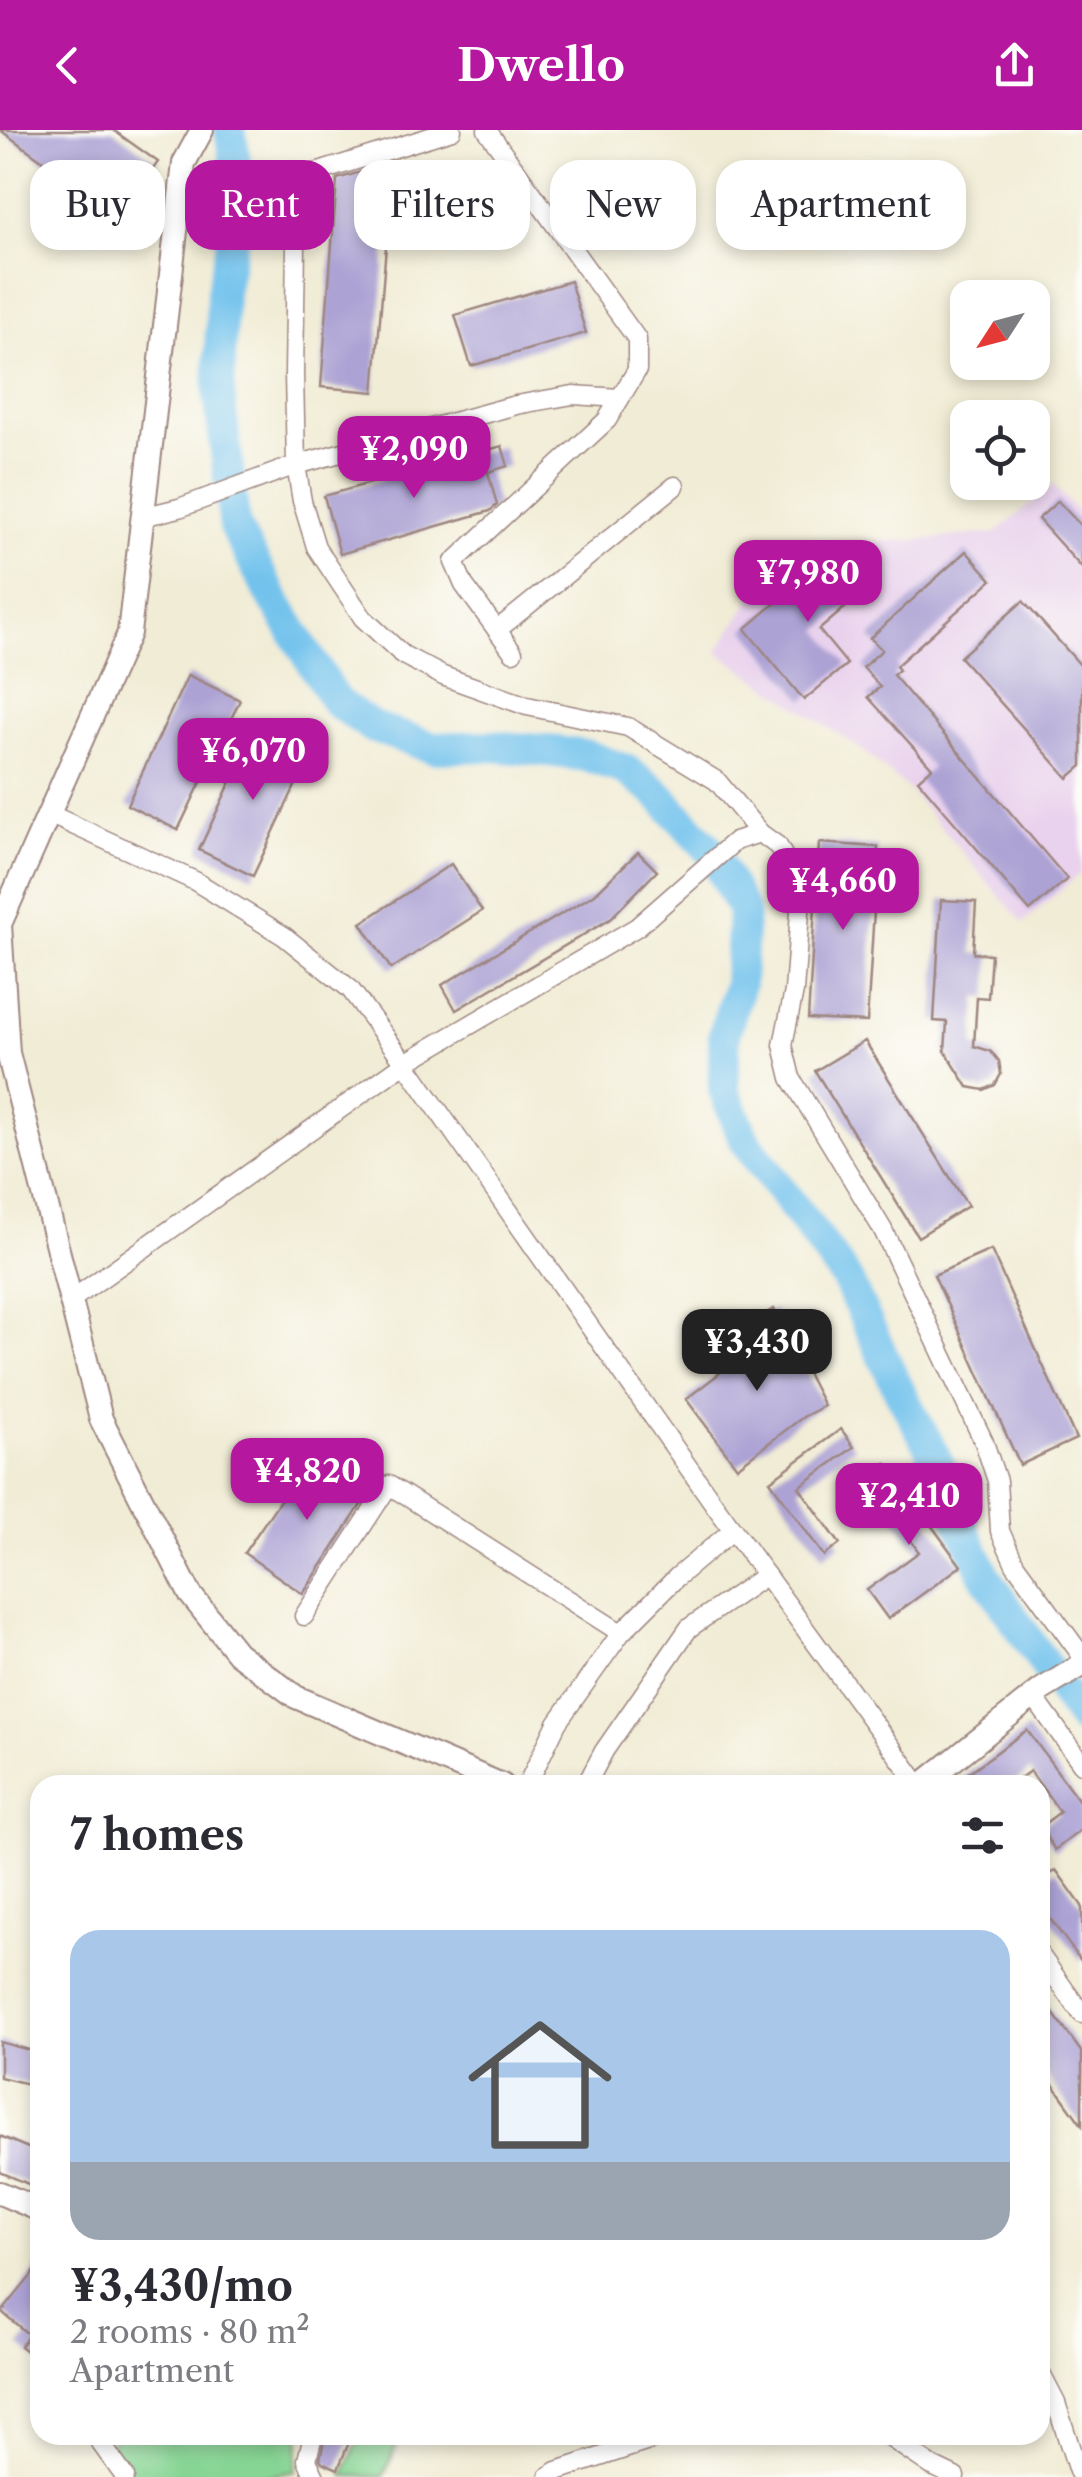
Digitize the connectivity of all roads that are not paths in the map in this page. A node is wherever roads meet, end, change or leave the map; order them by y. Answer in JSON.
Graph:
{"nodes":[{"id":1,"x":202,"y":130,"type":"edge"},
{"id":2,"x":452,"y":130,"type":"edge"},
{"id":3,"x":487,"y":130,"type":"edge"},
{"id":4,"x":334,"y":168,"type":"edge"},
{"id":5,"x":185,"y":216,"type":"edge"},
{"id":6,"x":178,"y":218,"type":"junction"},
{"id":7,"x":296,"y":250,"type":"edge"},
{"id":8,"x":620,"y":398,"type":"junction"},
{"id":9,"x":296,"y":465,"type":"junction"},
{"id":10,"x":675,"y":486,"type":"dead end"},
{"id":11,"x":142,"y":518,"type":"junction"},
{"id":12,"x":497,"y":630,"type":"junction"},
{"id":13,"x":513,"y":652,"type":"dead end"},
{"id":14,"x":49,"y":814,"type":"junction"},
{"id":15,"x":760,"y":833,"type":"junction"},
{"id":16,"x":0,"y":924,"type":"edge"},
{"id":17,"x":405,"y":1062,"type":"junction"},
{"id":18,"x":71,"y":1300,"type":"junction"},
{"id":19,"x":733,"y":1530,"type":"junction"},
{"id":20,"x":766,"y":1575,"type":"junction"},
{"id":21,"x":304,"y":1616,"type":"dead end"},
{"id":22,"x":621,"y":1633,"type":"junction"},
{"id":23,"x":1077,"y":1665,"type":"edge"},
{"id":24,"x":1037,"y":1693,"type":"junction"},
{"id":25,"x":1082,"y":1764,"type":"edge"},
{"id":26,"x":479,"y":1775,"type":"edge"},
{"id":27,"x":532,"y":1775,"type":"edge"},
{"id":28,"x":591,"y":1775,"type":"edge"},
{"id":29,"x":913,"y":1775,"type":"edge"},
{"id":30,"x":933,"y":1775,"type":"edge"},
{"id":31,"x":1050,"y":1969,"type":"edge"},
{"id":32,"x":1082,"y":2014,"type":"edge"},
{"id":33,"x":0,"y":2193,"type":"edge"},
{"id":34,"x":30,"y":2206,"type":"edge"},
{"id":35,"x":1050,"y":2391,"type":"edge"},
{"id":36,"x":103,"y":2445,"type":"edge"},
{"id":37,"x":311,"y":2445,"type":"edge"},
{"id":38,"x":636,"y":2445,"type":"edge"},
{"id":39,"x":901,"y":2445,"type":"edge"},
{"id":40,"x":126,"y":2477,"type":"edge"},
{"id":41,"x":315,"y":2477,"type":"edge"},
{"id":42,"x":548,"y":2477,"type":"edge"},
{"id":43,"x":955,"y":2477,"type":"edge"},
{"id":44,"x":1082,"y":2477,"type":"edge"}],
"edges":[{"from":1,"to":6,"type":"main road"},
{"from":2,"to":4,"type":"street"},
{"from":3,"to":8,"type":"street"},
{"from":5,"to":6,"type":"street"},
{"from":6,"to":11,"type":"main road"},
{"from":7,"to":9,"type":"street"},
{"from":8,"to":9,"type":"street"},
{"from":8,"to":12,"type":"street"},
{"from":9,"to":11,"type":"street"},
{"from":9,"to":15,"type":"street"},
{"from":10,"to":12,"type":"street"},
{"from":11,"to":14,"type":"main road"},
{"from":12,"to":13,"type":"street"},
{"from":14,"to":16,"type":"main road"},
{"from":14,"to":17,"type":"street"},
{"from":15,"to":17,"type":"street"},
{"from":15,"to":23,"type":"street"},
{"from":16,"to":18,"type":"main road"},
{"from":17,"to":18,"type":"street"},
{"from":17,"to":19,"type":"street"},
{"from":18,"to":26,"type":"main road"},
{"from":19,"to":20,"type":"street"},
{"from":19,"to":22,"type":"street"},
{"from":20,"to":28,"type":"street"},
{"from":20,"to":29,"type":"street"},
{"from":21,"to":22,"type":"street"},
{"from":22,"to":27,"type":"street"},
{"from":23,"to":24,"type":"main road"},
{"from":24,"to":25,"type":"street"},
{"from":24,"to":30,"type":"main road"},
{"from":31,"to":32,"type":"street"},
{"from":33,"to":34,"type":"main road"},
{"from":35,"to":44,"type":"street"},
{"from":36,"to":40,"type":"street"},
{"from":37,"to":41,"type":"street"},
{"from":38,"to":42,"type":"street"},
{"from":39,"to":43,"type":"street"}]}
